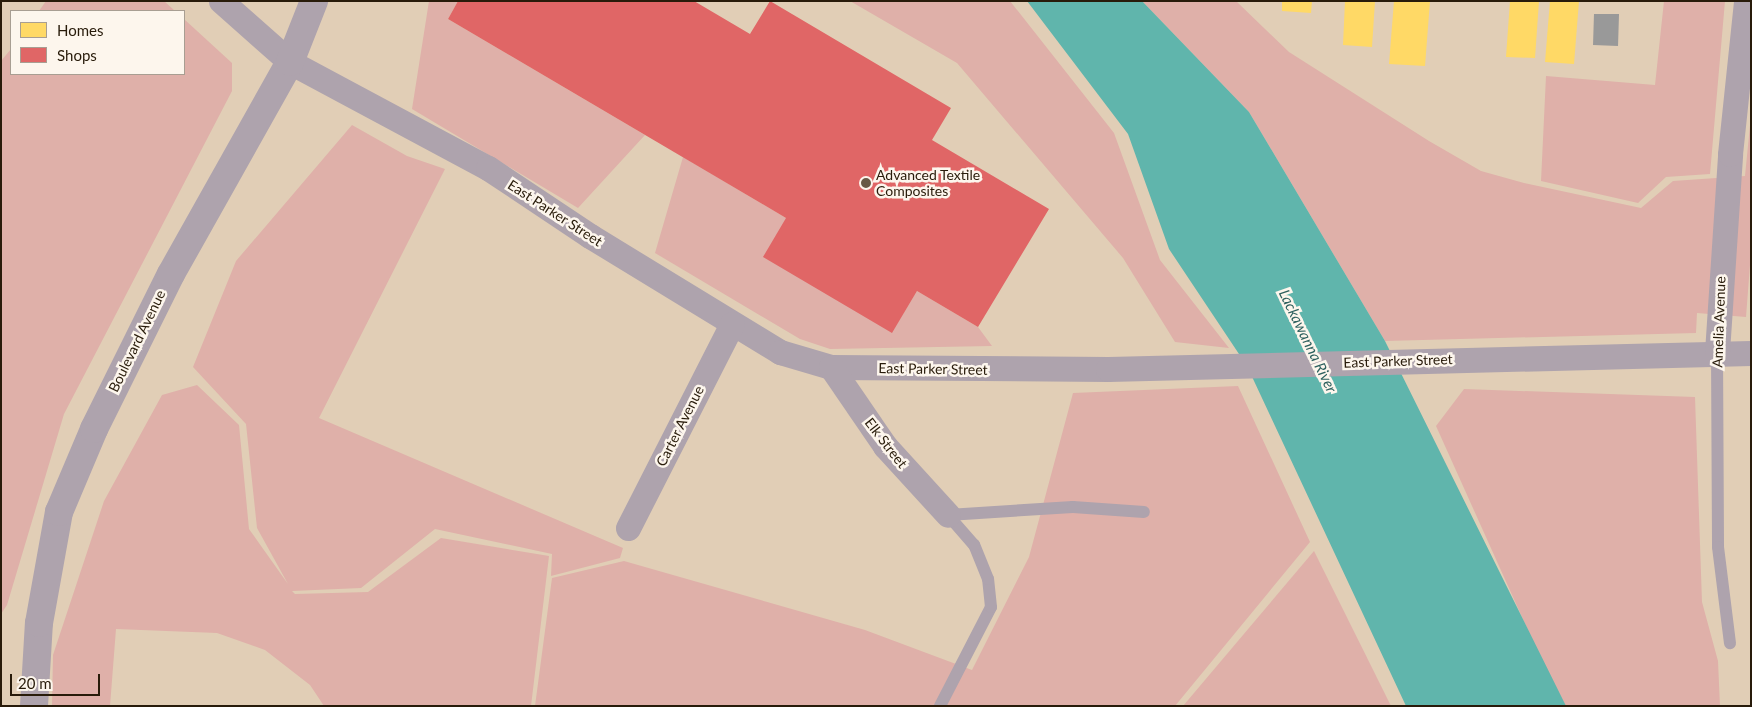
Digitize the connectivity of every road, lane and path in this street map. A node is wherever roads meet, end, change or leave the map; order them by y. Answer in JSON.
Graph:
{"nodes":[{"id":1,"x":221,"y":1,"type":"edge"},
{"id":2,"x":314,"y":1,"type":"edge"},
{"id":3,"x":1746,"y":1,"type":"edge"},
{"id":4,"x":290,"y":62,"type":"junction"},
{"id":5,"x":732,"y":324,"type":"junction"},
{"id":6,"x":1717,"y":352,"type":"junction"},
{"id":7,"x":1751,"y":353,"type":"edge"},
{"id":8,"x":831,"y":367,"type":"junction"},
{"id":9,"x":1144,"y":512,"type":"dead end"},
{"id":10,"x":948,"y":515,"type":"junction"},
{"id":11,"x":628,"y":528,"type":"dead end"},
{"id":12,"x":1730,"y":643,"type":"dead end"},
{"id":13,"x":34,"y":706,"type":"edge"},
{"id":14,"x":940,"y":706,"type":"edge"}],
"edges":[{"from":1,"to":4,"type":"street","name":"East Parker Street"},
{"from":2,"to":4,"type":"street","name":"Boulevard Avenue"},
{"from":3,"to":6,"type":"street","name":"Amelia Avenue"},
{"from":4,"to":5,"type":"street","name":"East Parker Street"},
{"from":4,"to":13,"type":"street","name":"Boulevard Avenue"},
{"from":5,"to":8,"type":"street","name":"East Parker Street"},
{"from":5,"to":11,"type":"street","name":"Carter Avenue"},
{"from":6,"to":7,"type":"street","name":"East Parker Street"},
{"from":6,"to":8,"type":"street","name":"East Parker Street"},
{"from":6,"to":12,"type":"lane","name":"Amelia Avenue"},
{"from":8,"to":10,"type":"street","name":"Elk Street"},
{"from":9,"to":10,"type":"lane"},
{"from":10,"to":14,"type":"lane"}]}
